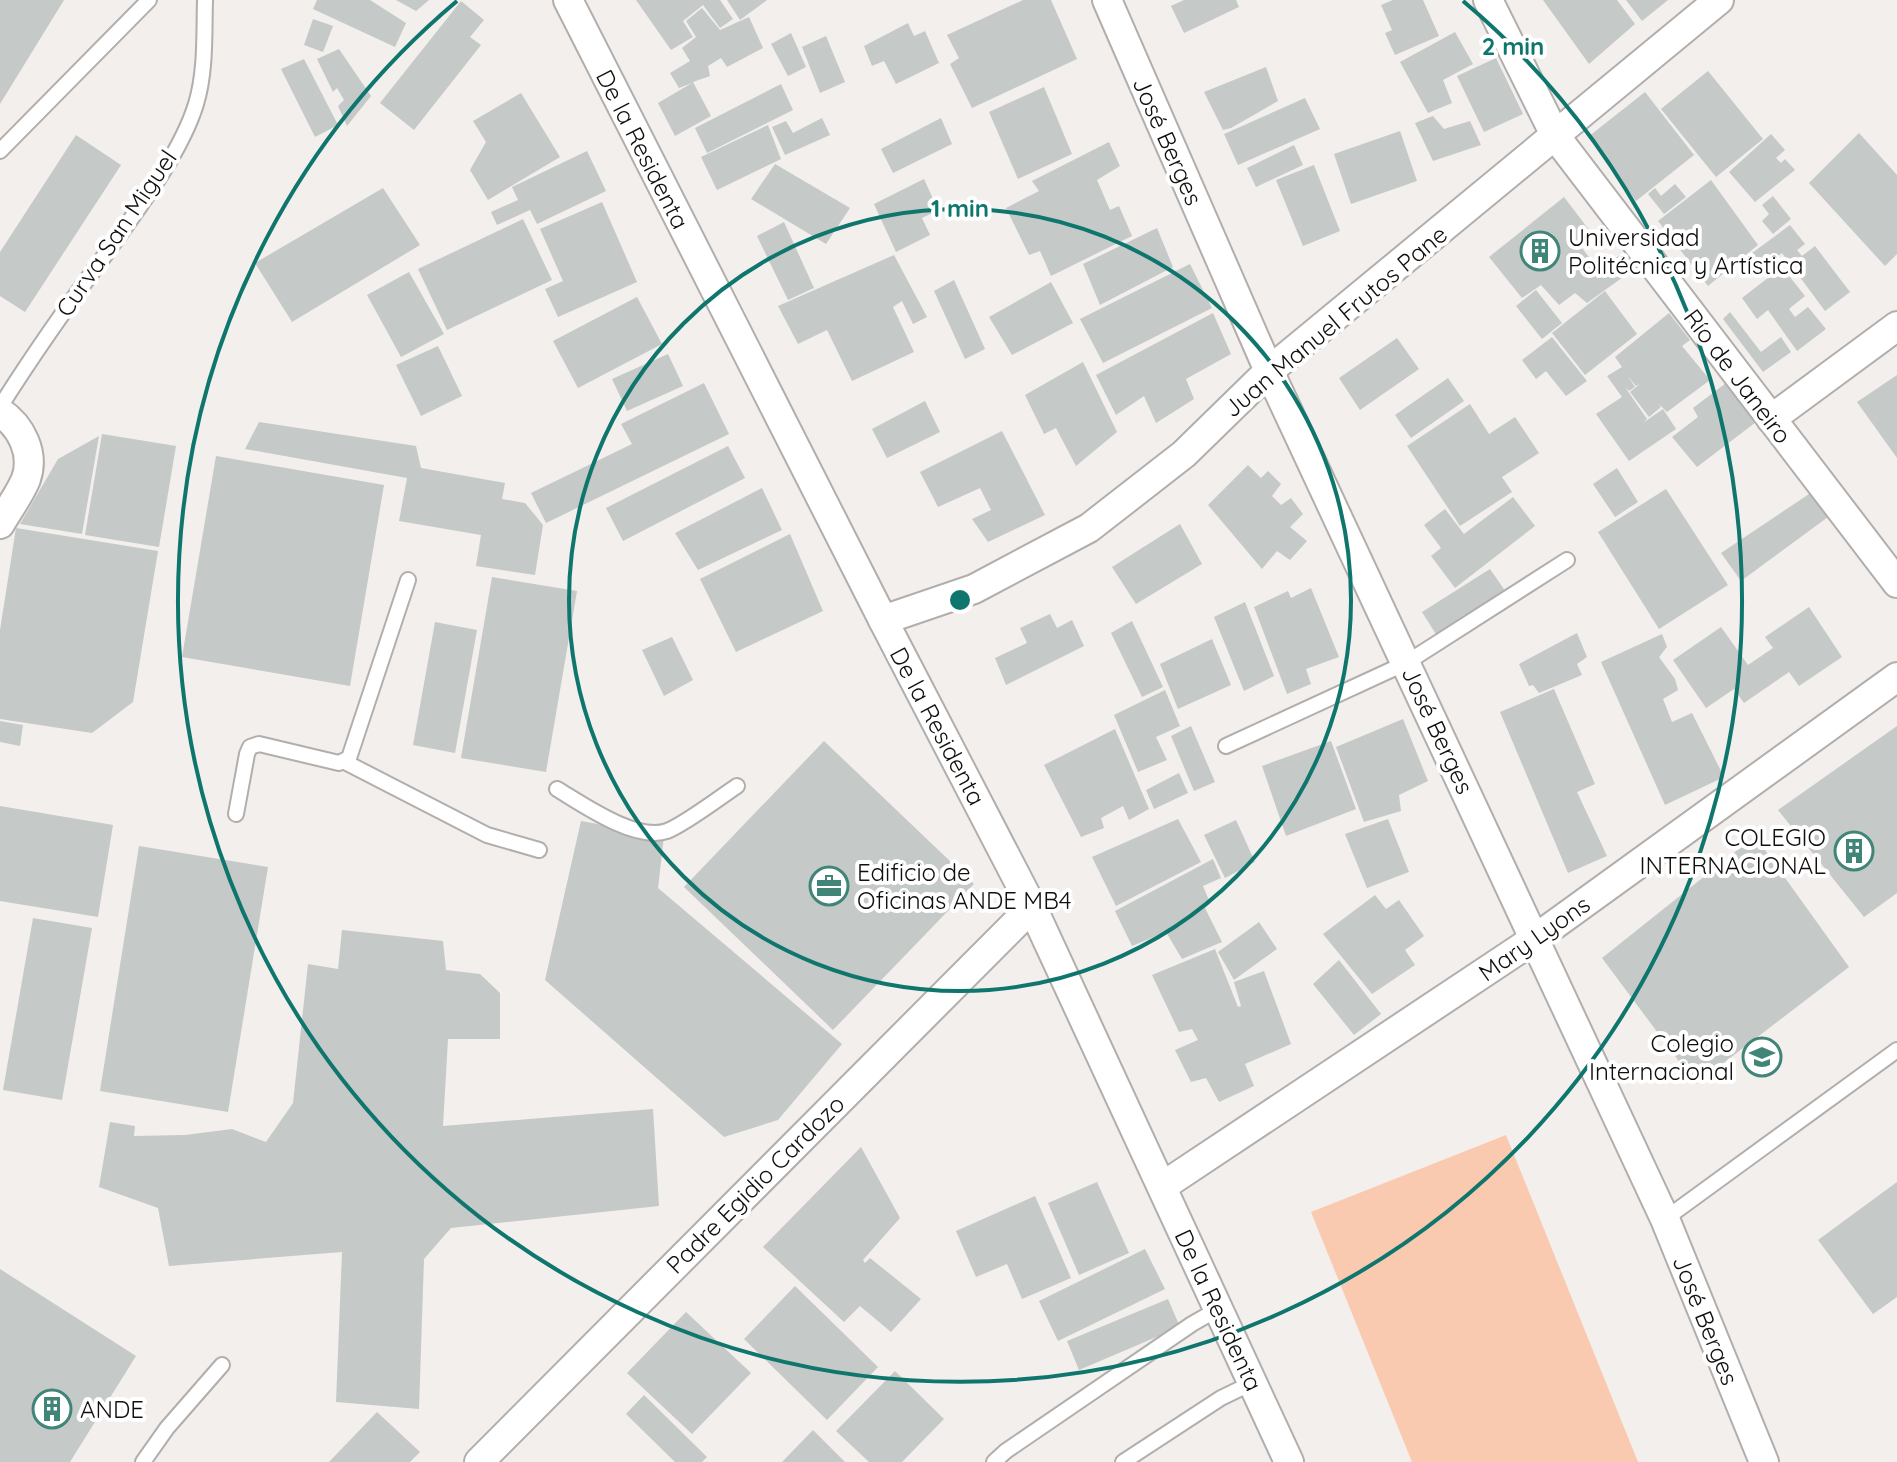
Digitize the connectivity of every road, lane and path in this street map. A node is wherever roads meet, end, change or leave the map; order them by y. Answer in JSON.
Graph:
{"nodes":[{"id":1,"x":149,"y":0,"type":"edge"},
{"id":2,"x":205,"y":0,"type":"edge"},
{"id":3,"x":568,"y":0,"type":"edge"},
{"id":4,"x":1107,"y":0,"type":"edge"},
{"id":5,"x":1488,"y":0,"type":"edge"},
{"id":6,"x":1719,"y":0,"type":"edge"},
{"id":7,"x":1556,"y":137,"type":"junction"},
{"id":8,"x":0,"y":151,"type":"edge"},
{"id":9,"x":1897,"y":326,"type":"edge"},
{"id":10,"x":1269,"y":371,"type":"junction"},
{"id":11,"x":0,"y":410,"type":"edge"},
{"id":12,"x":1771,"y":419,"type":"junction"},
{"id":13,"x":0,"y":524,"type":"edge"},
{"id":14,"x":1567,"y":560,"type":"dead end"},
{"id":15,"x":408,"y":580,"type":"dead end"},
{"id":16,"x":1897,"y":583,"type":"edge"},
{"id":17,"x":883,"y":620,"type":"junction"},
{"id":18,"x":1406,"y":663,"type":"junction"},
{"id":19,"x":1897,"y":677,"type":"edge"},
{"id":20,"x":1226,"y":746,"type":"dead end"},
{"id":21,"x":345,"y":762,"type":"junction"},
{"id":22,"x":737,"y":786,"type":"dead end"},
{"id":23,"x":557,"y":789,"type":"dead end"},
{"id":24,"x":236,"y":814,"type":"dead end"},
{"id":25,"x":539,"y":850,"type":"dead end"},
{"id":26,"x":1032,"y":907,"type":"junction"},
{"id":27,"x":1536,"y":938,"type":"junction"},
{"id":28,"x":1897,"y":1050,"type":"edge"},
{"id":29,"x":1163,"y":1186,"type":"junction"},
{"id":30,"x":1665,"y":1219,"type":"junction"},
{"id":31,"x":1218,"y":1309,"type":"junction"},
{"id":32,"x":222,"y":1365,"type":"dead end"},
{"id":33,"x":1252,"y":1383,"type":"junction"},
{"id":34,"x":143,"y":1462,"type":"edge"},
{"id":35,"x":479,"y":1462,"type":"edge"},
{"id":36,"x":994,"y":1462,"type":"edge"},
{"id":37,"x":1123,"y":1462,"type":"edge"},
{"id":38,"x":1289,"y":1462,"type":"edge"},
{"id":39,"x":1764,"y":1462,"type":"edge"}],
"edges":[{"from":1,"to":8,"type":"lane"},
{"from":2,"to":11,"type":"lane","name":"Curva San Miguel"},
{"from":3,"to":17,"type":"street","name":"De la Residenta"},
{"from":4,"to":10,"type":"street","name":"José Berges"},
{"from":5,"to":7,"type":"street","name":"Río de Janeiro"},
{"from":6,"to":7,"type":"street","name":"Juan Manuel Frutos Pane"},
{"from":7,"to":10,"type":"street","name":"Juan Manuel Frutos Pane"},
{"from":7,"to":12,"type":"street","name":"Río de Janeiro"},
{"from":9,"to":12,"type":"street"},
{"from":10,"to":17,"type":"street","name":"Juan Manuel Frutos Pane"},
{"from":10,"to":18,"type":"street","name":"José Berges"},
{"from":11,"to":13,"type":"street"},
{"from":12,"to":16,"type":"street","name":"Río de Janeiro"},
{"from":14,"to":18,"type":"lane"},
{"from":15,"to":21,"type":"lane"},
{"from":17,"to":26,"type":"street","name":"De la Residenta"},
{"from":18,"to":20,"type":"lane"},
{"from":18,"to":27,"type":"street","name":"José Berges"},
{"from":19,"to":27,"type":"street","name":"Mary Lyons"},
{"from":21,"to":24,"type":"lane"},
{"from":21,"to":25,"type":"lane"},
{"from":22,"to":23,"type":"lane"},
{"from":26,"to":29,"type":"street","name":"De la Residenta"},
{"from":26,"to":35,"type":"street","name":"Padre Egidio Cardozo"},
{"from":27,"to":29,"type":"street","name":"Mary Lyons"},
{"from":27,"to":30,"type":"street","name":"José Berges"},
{"from":28,"to":30,"type":"lane"},
{"from":29,"to":31,"type":"street","name":"De la Residenta"},
{"from":30,"to":39,"type":"street","name":"José Berges"},
{"from":31,"to":33,"type":"street","name":"De la Residenta"},
{"from":31,"to":36,"type":"lane"},
{"from":32,"to":34,"type":"lane"},
{"from":33,"to":37,"type":"lane"},
{"from":33,"to":38,"type":"street","name":"De la Residenta"}]}
